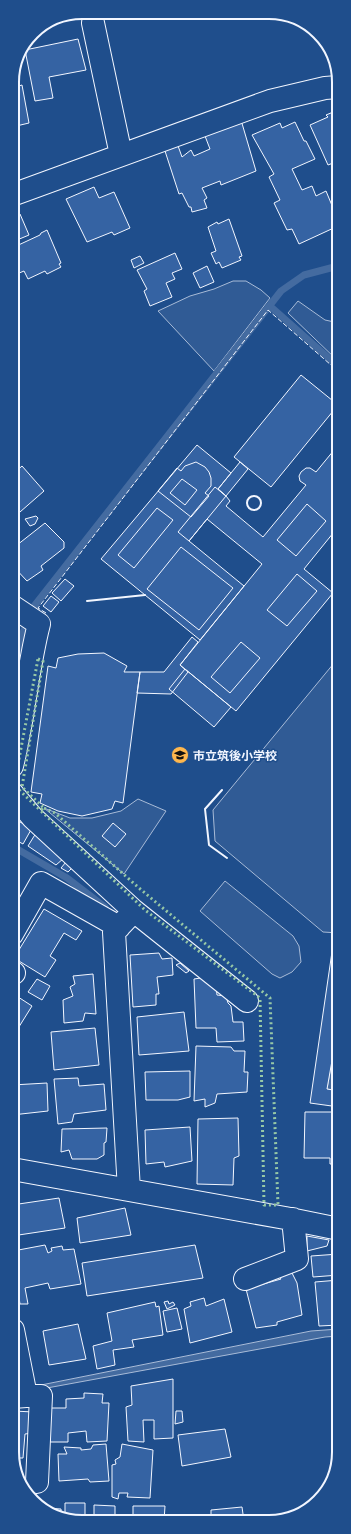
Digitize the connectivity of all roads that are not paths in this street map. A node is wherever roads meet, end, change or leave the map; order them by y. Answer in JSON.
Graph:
{"nodes":[{"id":1,"x":92,"y":23,"type":"dead end"},
{"id":2,"x":332,"y":87,"type":"edge"},
{"id":3,"x":121,"y":155,"type":"junction"},
{"id":4,"x":19,"y":192,"type":"edge"},
{"id":5,"x":19,"y":616,"type":"edge"},
{"id":6,"x":19,"y":736,"type":"edge"},
{"id":7,"x":19,"y":801,"type":"edge"},
{"id":8,"x":134,"y":911,"type":"junction"},
{"id":9,"x":19,"y":921,"type":"edge"},
{"id":10,"x":119,"y":927,"type":"junction"},
{"id":11,"x":247,"y":1001,"type":"dead end"},
{"id":12,"x":19,"y":1169,"type":"edge"},
{"id":13,"x":129,"y":1190,"type":"junction"},
{"id":14,"x":293,"y":1219,"type":"junction"},
{"id":15,"x":332,"y":1227,"type":"edge"},
{"id":16,"x":245,"y":1279,"type":"dead end"},
{"id":17,"x":19,"y":1397,"type":"edge"},
{"id":18,"x":37,"y":1482,"type":"dead end"}],
"edges":[{"from":1,"to":3,"type":"street"},
{"from":2,"to":3,"type":"street"},
{"from":3,"to":4,"type":"street"},
{"from":5,"to":6,"type":"street"},
{"from":7,"to":8,"type":"street"},
{"from":8,"to":10,"type":"street"},
{"from":8,"to":11,"type":"street"},
{"from":9,"to":10,"type":"street"},
{"from":10,"to":13,"type":"street"},
{"from":12,"to":13,"type":"street"},
{"from":13,"to":14,"type":"street"},
{"from":14,"to":15,"type":"street"},
{"from":14,"to":16,"type":"street"},
{"from":17,"to":18,"type":"street"}]}
